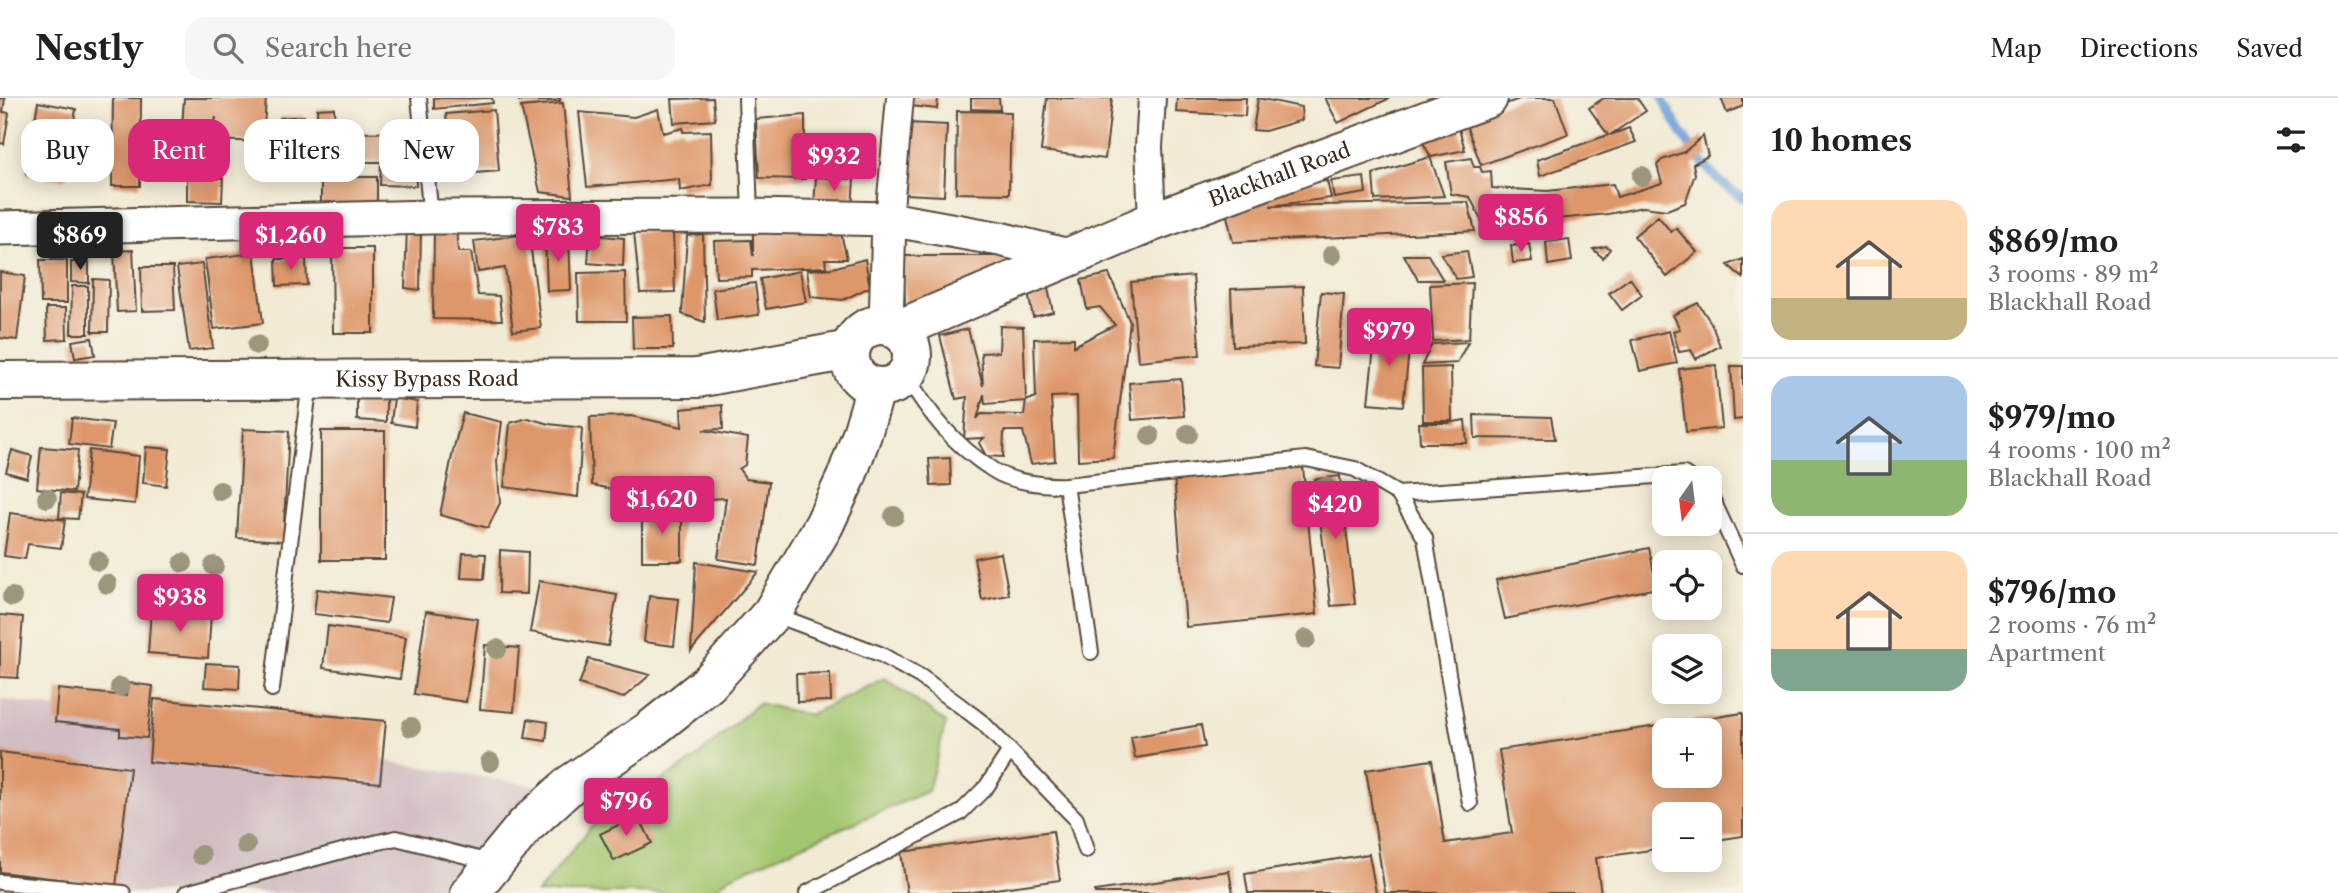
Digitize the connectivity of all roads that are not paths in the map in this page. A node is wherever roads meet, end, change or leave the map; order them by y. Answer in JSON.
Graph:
{"nodes":[{"id":1,"x":419,"y":98,"type":"edge"},
{"id":2,"x":746,"y":98,"type":"edge"},
{"id":3,"x":900,"y":98,"type":"edge"},
{"id":4,"x":1152,"y":98,"type":"edge"},
{"id":5,"x":1488,"y":98,"type":"edge"},
{"id":6,"x":1428,"y":109,"type":"edge"},
{"id":7,"x":750,"y":216,"type":"junction"},
{"id":8,"x":430,"y":217,"type":"junction"},
{"id":9,"x":889,"y":219,"type":"junction"},
{"id":10,"x":1152,"y":222,"type":"junction"},
{"id":11,"x":0,"y":228,"type":"edge"},
{"id":12,"x":1073,"y":257,"type":"junction"},
{"id":13,"x":892,"y":328,"type":"junction"},
{"id":14,"x":850,"y":350,"type":"junction"},
{"id":15,"x":311,"y":380,"type":"junction"},
{"id":16,"x":0,"y":381,"type":"edge"},
{"id":17,"x":891,"y":381,"type":"junction"},
{"id":18,"x":1652,"y":476,"type":"edge"},
{"id":19,"x":1066,"y":485,"type":"junction"},
{"id":20,"x":1398,"y":494,"type":"junction"},
{"id":21,"x":1722,"y":520,"type":"edge"},
{"id":22,"x":1743,"y":565,"type":"edge"},
{"id":23,"x":772,"y":614,"type":"junction"},
{"id":24,"x":1091,"y":652,"type":"dead end"},
{"id":25,"x":272,"y":689,"type":"dead end"},
{"id":26,"x":1009,"y":752,"type":"junction"},
{"id":27,"x":1470,"y":803,"type":"dead end"},
{"id":28,"x":1086,"y":850,"type":"dead end"},
{"id":29,"x":495,"y":863,"type":"junction"},
{"id":30,"x":0,"y":882,"type":"edge"},
{"id":31,"x":123,"y":893,"type":"edge"},
{"id":32,"x":186,"y":893,"type":"edge"},
{"id":33,"x":470,"y":893,"type":"edge"},
{"id":34,"x":807,"y":893,"type":"edge"}],
"edges":[{"from":1,"to":8,"type":"lane"},
{"from":2,"to":7,"type":"lane"},
{"from":3,"to":9,"type":"street"},
{"from":4,"to":10,"type":"street"},
{"from":5,"to":6,"type":"main road","name":"Blackhall Road"},
{"from":6,"to":10,"type":"main road","name":"Blackhall Road"},
{"from":7,"to":8,"type":"street"},
{"from":7,"to":9,"type":"street"},
{"from":8,"to":11,"type":"street"},
{"from":9,"to":12,"type":"street"},
{"from":9,"to":13,"type":"street"},
{"from":10,"to":12,"type":"main road","name":"Blackhall Road"},
{"from":12,"to":13,"type":"main road","name":"Blackhall Road"},
{"from":13,"to":14,"type":"main road"},
{"from":13,"to":17,"type":"main road"},
{"from":14,"to":15,"type":"main road","name":"Kissy Bypass Road"},
{"from":14,"to":17,"type":"main road"},
{"from":15,"to":16,"type":"main road","name":"Kissy Bypass Road"},
{"from":15,"to":25,"type":"lane"},
{"from":17,"to":19,"type":"lane"},
{"from":17,"to":23,"type":"main road"},
{"from":18,"to":20,"type":"lane"},
{"from":19,"to":20,"type":"lane"},
{"from":19,"to":24,"type":"lane"},
{"from":20,"to":27,"type":"lane"},
{"from":21,"to":22,"type":"lane"},
{"from":23,"to":26,"type":"lane"},
{"from":23,"to":29,"type":"main road"},
{"from":26,"to":28,"type":"lane"},
{"from":26,"to":34,"type":"lane"},
{"from":29,"to":32,"type":"lane"},
{"from":29,"to":33,"type":"main road"},
{"from":30,"to":31,"type":"lane"}]}
